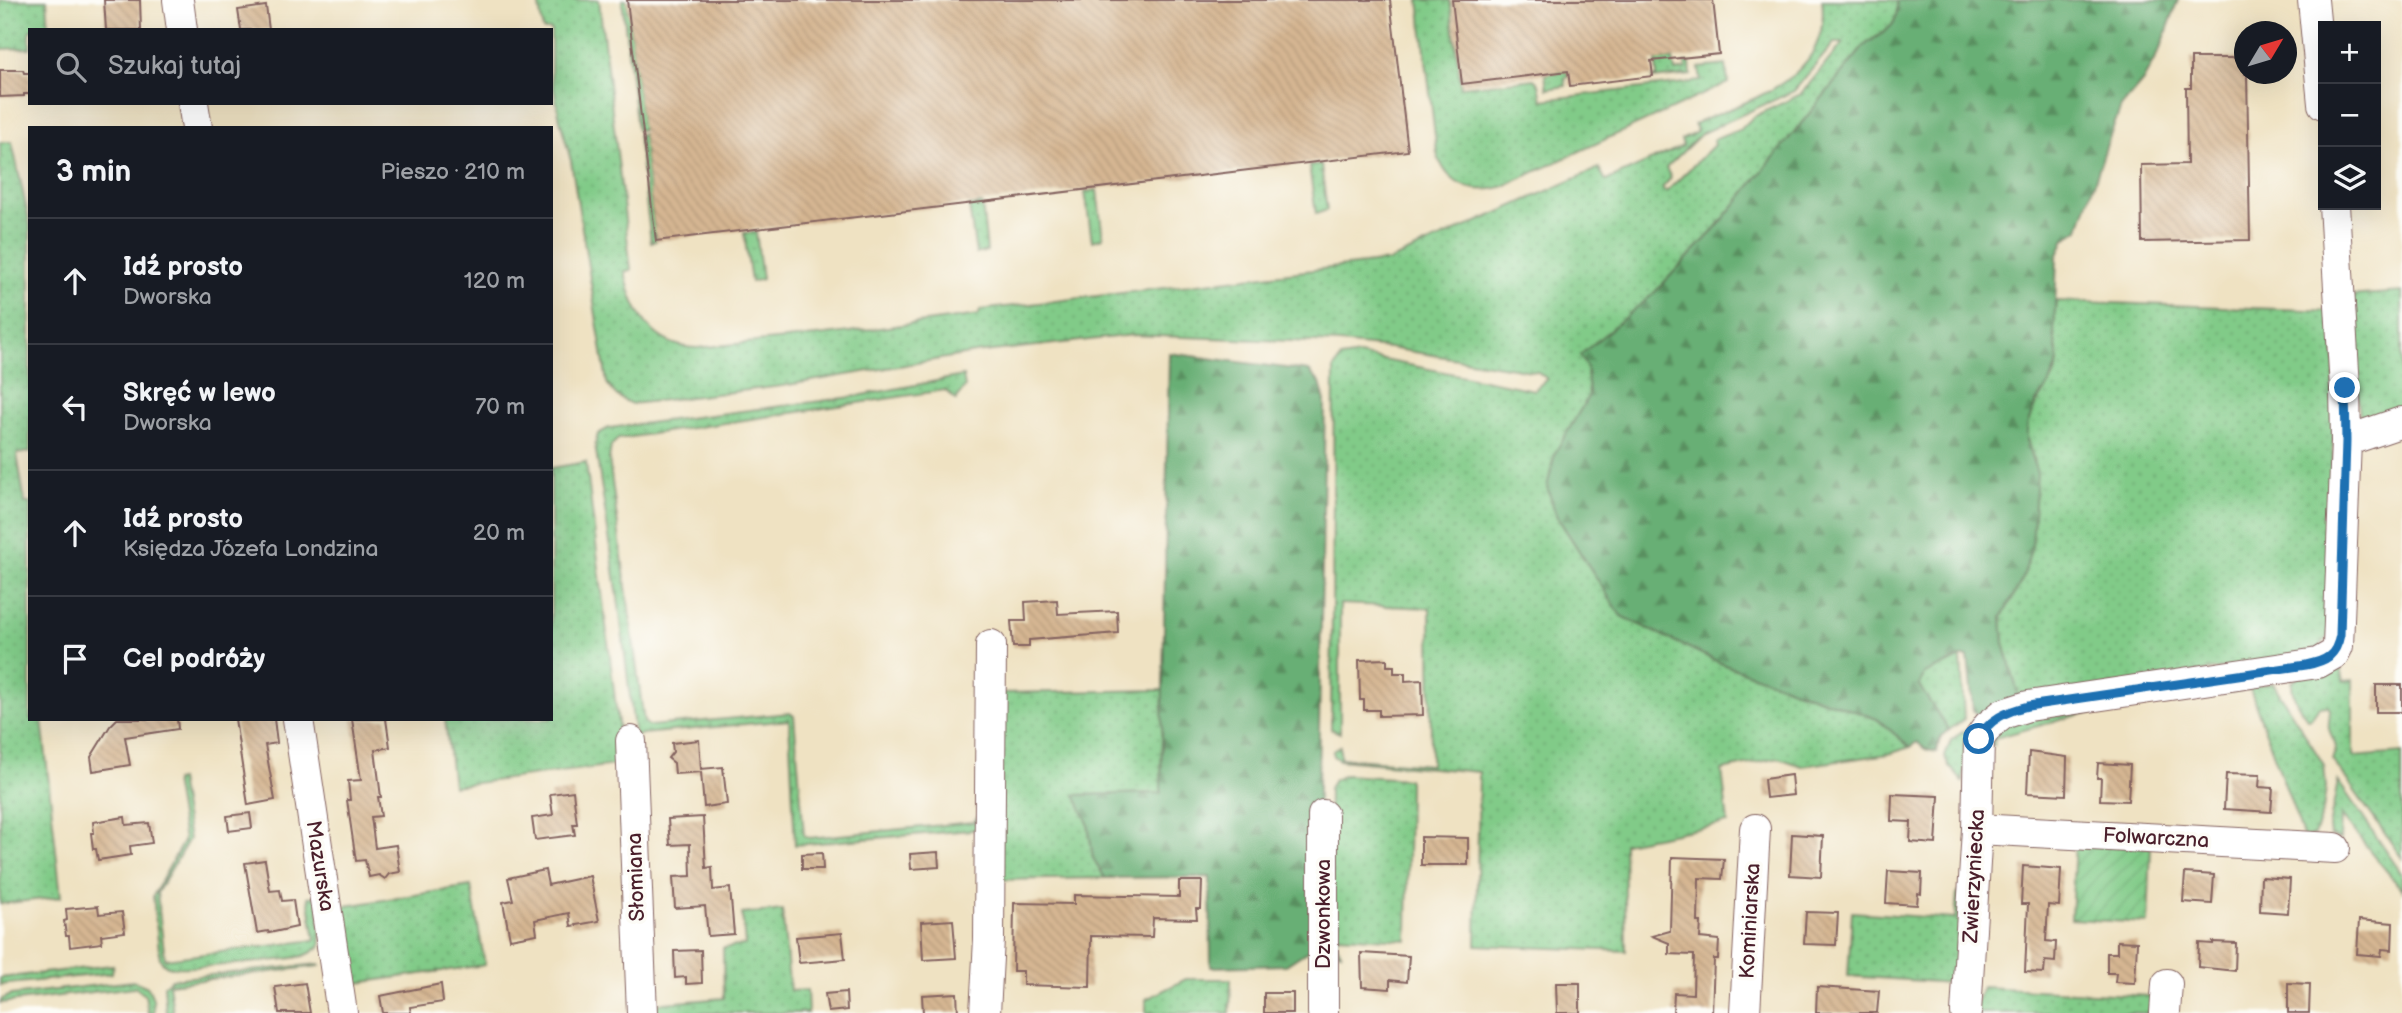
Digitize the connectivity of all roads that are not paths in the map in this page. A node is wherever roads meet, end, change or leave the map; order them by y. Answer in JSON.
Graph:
{"nodes":[{"id":1,"x":178,"y":0,"type":"edge"},
{"id":2,"x":2313,"y":0,"type":"edge"},
{"id":3,"x":182,"y":28,"type":"edge"},
{"id":4,"x":2321,"y":84,"type":"edge"},
{"id":5,"x":193,"y":105,"type":"edge"},
{"id":6,"x":197,"y":126,"type":"edge"},
{"id":7,"x":2333,"y":210,"type":"edge"},
{"id":8,"x":2402,"y":422,"type":"edge"},
{"id":9,"x":2346,"y":441,"type":"junction"},
{"id":10,"x":991,"y":645,"type":"dead end"},
{"id":11,"x":298,"y":721,"type":"edge"},
{"id":12,"x":631,"y":741,"type":"dead end"},
{"id":13,"x":1323,"y":815,"type":"dead end"},
{"id":14,"x":1755,"y":829,"type":"dead end"},
{"id":15,"x":1978,"y":829,"type":"junction"},
{"id":16,"x":2336,"y":848,"type":"dead end"},
{"id":17,"x":342,"y":1013,"type":"edge"},
{"id":18,"x":642,"y":1013,"type":"edge"},
{"id":19,"x":985,"y":1013,"type":"edge"},
{"id":20,"x":1323,"y":1013,"type":"edge"},
{"id":21,"x":1745,"y":1013,"type":"edge"},
{"id":22,"x":1966,"y":1013,"type":"edge"}],
"edges":[{"from":1,"to":3,"type":"street"},
{"from":2,"to":4,"type":"street"},
{"from":5,"to":6,"type":"street"},
{"from":7,"to":9,"type":"street"},
{"from":8,"to":9,"type":"street"},
{"from":9,"to":15,"type":"street","name":"Zwierzyniecka"},
{"from":10,"to":19,"type":"street"},
{"from":11,"to":17,"type":"street","name":"Mazurska"},
{"from":12,"to":18,"type":"street","name":"Słomiana"},
{"from":13,"to":20,"type":"street","name":"Dzwonkowa"},
{"from":14,"to":21,"type":"street","name":"Kominiarska"},
{"from":15,"to":16,"type":"street","name":"Folwarczna"},
{"from":15,"to":22,"type":"street","name":"Zwierzyniecka"}]}
